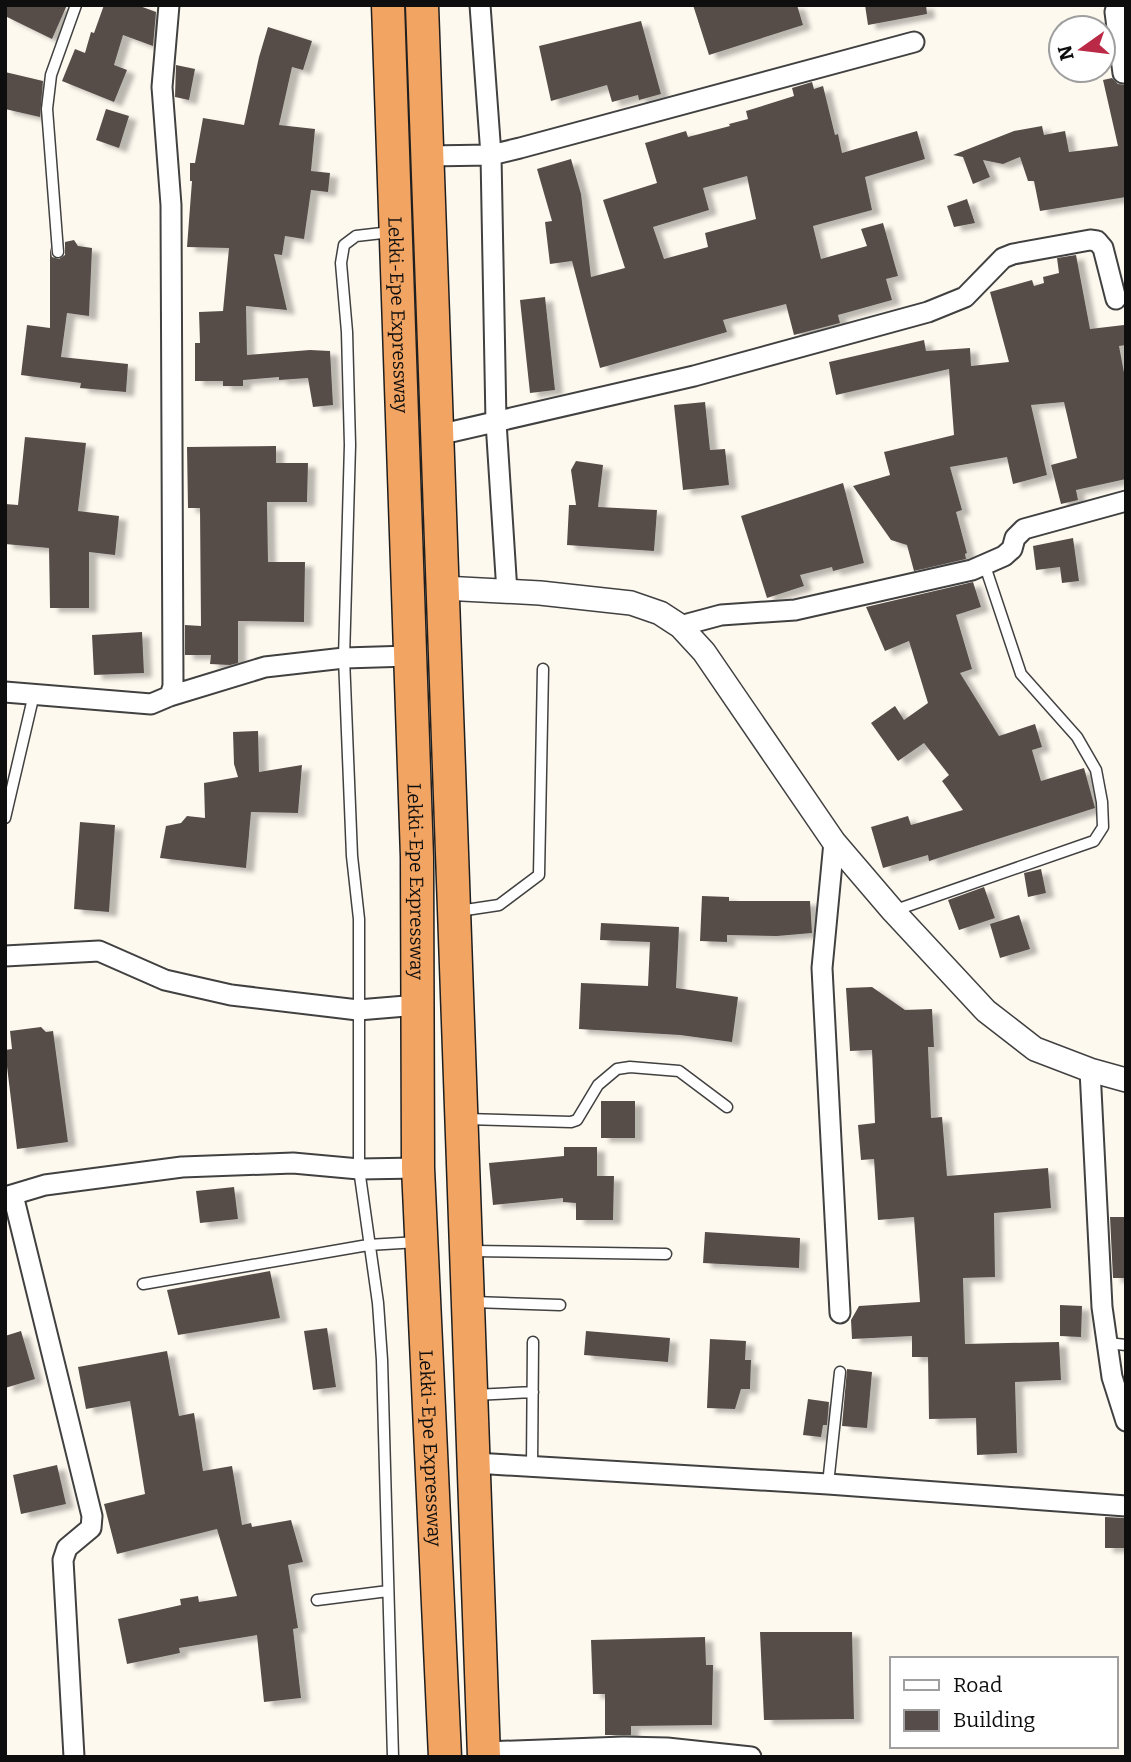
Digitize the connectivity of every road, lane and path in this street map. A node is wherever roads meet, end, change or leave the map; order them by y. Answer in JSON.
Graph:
{"nodes":[{"id":1,"x":76,"y":5,"type":"edge"},
{"id":2,"x":170,"y":5,"type":"edge"},
{"id":3,"x":388,"y":5,"type":"edge"},
{"id":4,"x":422,"y":5,"type":"edge"},
{"id":5,"x":480,"y":5,"type":"edge"},
{"id":6,"x":1117,"y":5,"type":"edge"},
{"id":7,"x":914,"y":41,"type":"dead end"},
{"id":8,"x":1123,"y":73,"type":"dead end"},
{"id":9,"x":491,"y":155,"type":"junction"},
{"id":10,"x":427,"y":156,"type":"junction"},
{"id":11,"x":395,"y":232,"type":"junction"},
{"id":12,"x":58,"y":252,"type":"dead end"},
{"id":13,"x":1116,"y":299,"type":"dead end"},
{"id":14,"x":496,"y":422,"type":"junction"},
{"id":15,"x":438,"y":435,"type":"junction"},
{"id":16,"x":1126,"y":501,"type":"edge"},
{"id":17,"x":985,"y":566,"type":"junction"},
{"id":18,"x":443,"y":588,"type":"junction"},
{"id":19,"x":507,"y":592,"type":"junction"},
{"id":20,"x":680,"y":626,"type":"junction"},
{"id":21,"x":410,"y":656,"type":"junction"},
{"id":22,"x":344,"y":658,"type":"junction"},
{"id":23,"x":543,"y":670,"type":"dead end"},
{"id":24,"x":5,"y":692,"type":"edge"},
{"id":25,"x":34,"y":694,"type":"junction"},
{"id":26,"x":170,"y":695,"type":"junction"},
{"id":27,"x":5,"y":818,"type":"edge"},
{"id":28,"x":834,"y":842,"type":"junction"},
{"id":29,"x":455,"y":911,"type":"junction"},
{"id":30,"x":892,"y":911,"type":"junction"},
{"id":31,"x":5,"y":956,"type":"edge"},
{"id":32,"x":418,"y":1005,"type":"junction"},
{"id":33,"x":358,"y":1010,"type":"junction"},
{"id":34,"x":1090,"y":1070,"type":"junction"},
{"id":35,"x":1126,"y":1080,"type":"edge"},
{"id":36,"x":727,"y":1107,"type":"dead end"},
{"id":37,"x":462,"y":1119,"type":"junction"},
{"id":38,"x":418,"y":1168,"type":"junction"},
{"id":39,"x":359,"y":1169,"type":"junction"},
{"id":40,"x":9,"y":1196,"type":"edge"},
{"id":41,"x":422,"y":1242,"type":"junction"},
{"id":42,"x":368,"y":1245,"type":"junction"},
{"id":43,"x":467,"y":1251,"type":"junction"},
{"id":44,"x":666,"y":1254,"type":"dead end"},
{"id":45,"x":143,"y":1284,"type":"dead end"},
{"id":46,"x":469,"y":1302,"type":"junction"},
{"id":47,"x":560,"y":1305,"type":"dead end"},
{"id":48,"x":840,"y":1313,"type":"dead end"},
{"id":49,"x":533,"y":1342,"type":"dead end"},
{"id":50,"x":1116,"y":1344,"type":"edge"},
{"id":51,"x":840,"y":1372,"type":"dead end"},
{"id":52,"x":533,"y":1392,"type":"junction"},
{"id":53,"x":472,"y":1395,"type":"junction"},
{"id":54,"x":1126,"y":1421,"type":"edge"},
{"id":55,"x":474,"y":1464,"type":"junction"},
{"id":56,"x":531,"y":1466,"type":"junction"},
{"id":57,"x":828,"y":1484,"type":"junction"},
{"id":58,"x":1126,"y":1506,"type":"edge"},
{"id":59,"x":388,"y":1591,"type":"junction"},
{"id":60,"x":317,"y":1600,"type":"dead end"},
{"id":61,"x":484,"y":1755,"type":"edge"},
{"id":62,"x":74,"y":1757,"type":"edge"},
{"id":63,"x":393,"y":1757,"type":"edge"},
{"id":64,"x":445,"y":1757,"type":"edge"},
{"id":65,"x":751,"y":1757,"type":"edge"}],
"edges":[{"from":1,"to":12,"type":"lane"},
{"from":2,"to":26,"type":"street"},
{"from":3,"to":11,"type":"highway","name":"Lekki-Epe Expressway"},
{"from":4,"to":10,"type":"highway","name":"Lekki-Epe Expressway"},
{"from":5,"to":9,"type":"street"},
{"from":6,"to":8,"type":"street"},
{"from":7,"to":9,"type":"street"},
{"from":9,"to":10,"type":"street"},
{"from":9,"to":14,"type":"street"},
{"from":10,"to":15,"type":"highway","name":"Lekki-Epe Expressway"},
{"from":11,"to":21,"type":"highway","name":"Lekki-Epe Expressway"},
{"from":11,"to":22,"type":"lane"},
{"from":13,"to":14,"type":"street"},
{"from":14,"to":15,"type":"street"},
{"from":14,"to":19,"type":"street"},
{"from":15,"to":18,"type":"highway","name":"Lekki-Epe Expressway"},
{"from":16,"to":17,"type":"street"},
{"from":17,"to":20,"type":"street"},
{"from":17,"to":30,"type":"lane"},
{"from":18,"to":19,"type":"street"},
{"from":18,"to":29,"type":"highway","name":"Lekki-Epe Expressway"},
{"from":19,"to":20,"type":"street"},
{"from":20,"to":28,"type":"street"},
{"from":21,"to":22,"type":"street"},
{"from":21,"to":32,"type":"highway","name":"Lekki-Epe Expressway"},
{"from":22,"to":26,"type":"street"},
{"from":22,"to":33,"type":"lane"},
{"from":23,"to":29,"type":"lane"},
{"from":24,"to":25,"type":"street"},
{"from":25,"to":26,"type":"street"},
{"from":25,"to":27,"type":"lane"},
{"from":28,"to":30,"type":"street"},
{"from":28,"to":48,"type":"street"},
{"from":29,"to":37,"type":"highway","name":"Lekki-Epe Expressway"},
{"from":30,"to":34,"type":"street"},
{"from":31,"to":33,"type":"street"},
{"from":32,"to":33,"type":"street"},
{"from":32,"to":38,"type":"highway","name":"Lekki-Epe Expressway"},
{"from":33,"to":39,"type":"lane"},
{"from":34,"to":35,"type":"street"},
{"from":34,"to":50,"type":"street"},
{"from":36,"to":37,"type":"lane"},
{"from":37,"to":43,"type":"highway","name":"Lekki-Epe Expressway"},
{"from":38,"to":39,"type":"street"},
{"from":38,"to":41,"type":"highway","name":"Lekki-Epe Expressway"},
{"from":39,"to":40,"type":"street"},
{"from":39,"to":42,"type":"lane"},
{"from":40,"to":62,"type":"street"},
{"from":41,"to":42,"type":"lane"},
{"from":41,"to":64,"type":"highway","name":"Lekki-Epe Expressway"},
{"from":42,"to":45,"type":"lane"},
{"from":42,"to":59,"type":"lane"},
{"from":43,"to":44,"type":"lane"},
{"from":43,"to":46,"type":"highway","name":"Lekki-Epe Expressway"},
{"from":46,"to":47,"type":"lane"},
{"from":46,"to":53,"type":"highway","name":"Lekki-Epe Expressway"},
{"from":49,"to":52,"type":"lane"},
{"from":50,"to":54,"type":"street"},
{"from":51,"to":57,"type":"lane"},
{"from":52,"to":53,"type":"lane"},
{"from":52,"to":56,"type":"lane"},
{"from":53,"to":55,"type":"highway","name":"Lekki-Epe Expressway"},
{"from":55,"to":56,"type":"street"},
{"from":55,"to":61,"type":"highway","name":"Lekki-Epe Expressway"},
{"from":56,"to":57,"type":"street"},
{"from":57,"to":58,"type":"street"},
{"from":59,"to":60,"type":"lane"},
{"from":59,"to":63,"type":"lane"},
{"from":61,"to":65,"type":"street"}]}
